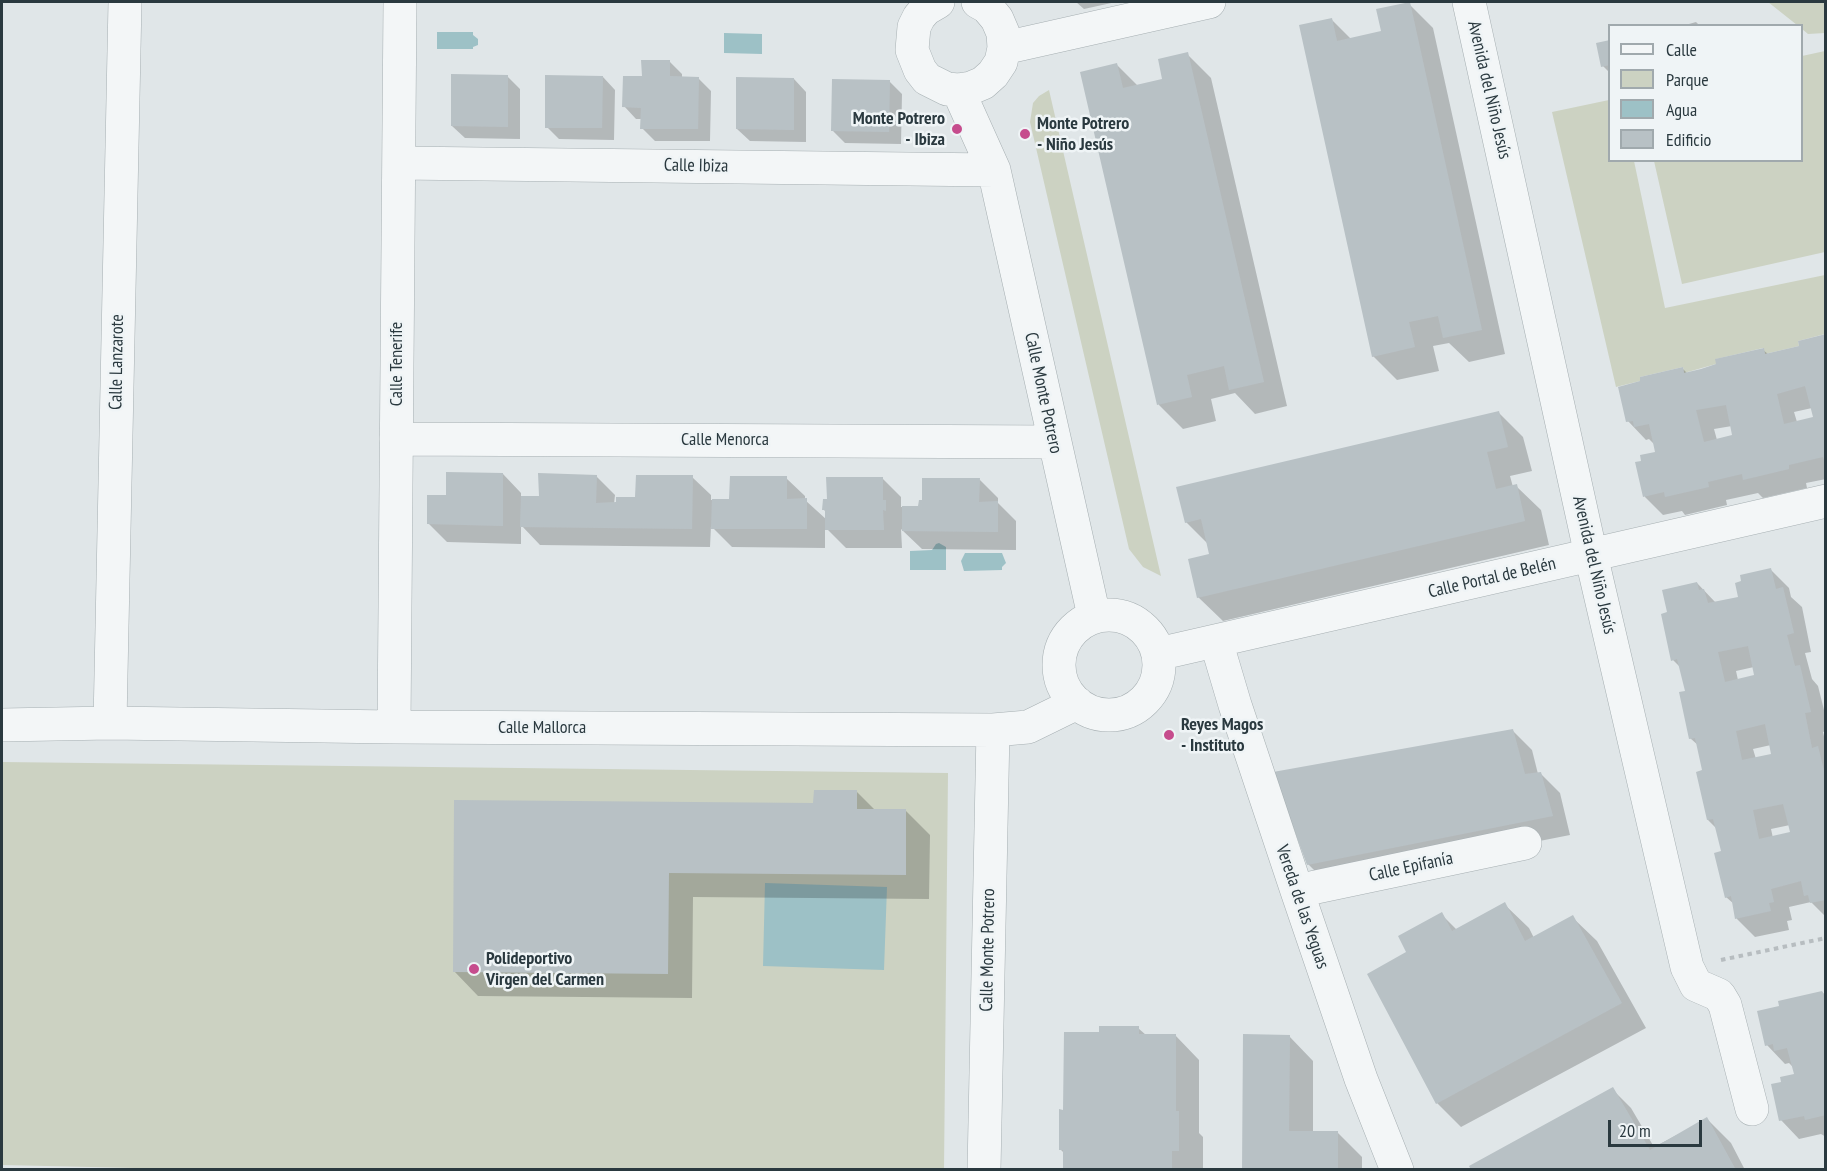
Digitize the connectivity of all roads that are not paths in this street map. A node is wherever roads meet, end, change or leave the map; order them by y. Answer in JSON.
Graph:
{"nodes":[{"id":1,"x":125,"y":2,"type":"edge"},
{"id":2,"x":400,"y":2,"type":"edge"},
{"id":3,"x":978,"y":2,"type":"edge"},
{"id":4,"x":1209,"y":2,"type":"edge"},
{"id":5,"x":1469,"y":2,"type":"edge"},
{"id":6,"x":927,"y":7,"type":"edge"},
{"id":7,"x":999,"y":61,"type":"junction"},
{"id":8,"x":958,"y":90,"type":"junction"},
{"id":9,"x":399,"y":163,"type":"junction"},
{"id":10,"x":994,"y":170,"type":"junction"},
{"id":11,"x":396,"y":439,"type":"junction"},
{"id":12,"x":1054,"y":441,"type":"junction"},
{"id":13,"x":1826,"y":501,"type":"edge"},
{"id":14,"x":1592,"y":555,"type":"junction"},
{"id":15,"x":1094,"y":616,"type":"junction"},
{"id":16,"x":1216,"y":641,"type":"junction"},
{"id":17,"x":1158,"y":654,"type":"junction"},
{"id":18,"x":1077,"y":704,"type":"junction"},
{"id":19,"x":110,"y":723,"type":"junction"},
{"id":20,"x":2,"y":724,"type":"edge"},
{"id":21,"x":394,"y":727,"type":"junction"},
{"id":22,"x":993,"y":730,"type":"junction"},
{"id":23,"x":1525,"y":843,"type":"dead end"},
{"id":24,"x":1297,"y":891,"type":"junction"},
{"id":25,"x":1752,"y":1109,"type":"dead end"},
{"id":26,"x":984,"y":1170,"type":"edge"},
{"id":27,"x":1396,"y":1170,"type":"edge"}],
"edges":[{"from":1,"to":19,"type":"street","name":"Calle Lanzarote"},
{"from":2,"to":9,"type":"street","name":"Calle Tenerife"},
{"from":3,"to":7,"type":"street","name":"Calle Monte Potrero"},
{"from":4,"to":7,"type":"street"},
{"from":5,"to":14,"type":"street","name":"Avenida del Niño Jesús"},
{"from":6,"to":8,"type":"street"},
{"from":7,"to":8,"type":"street"},
{"from":7,"to":10,"type":"street","name":"Calle Monte Potrero"},
{"from":8,"to":10,"type":"street","name":"Calle Monte Potrero"},
{"from":9,"to":10,"type":"street","name":"Calle Ibiza"},
{"from":9,"to":11,"type":"street","name":"Calle Tenerife"},
{"from":10,"to":12,"type":"street","name":"Calle Monte Potrero"},
{"from":11,"to":12,"type":"street","name":"Calle Menorca"},
{"from":11,"to":21,"type":"street","name":"Calle Tenerife"},
{"from":12,"to":15,"type":"street","name":"Calle Monte Potrero"},
{"from":13,"to":14,"type":"street","name":"Calle Portal de Belén"},
{"from":14,"to":16,"type":"street","name":"Calle Portal de Belén"},
{"from":14,"to":25,"type":"street","name":"Avenida del Niño Jesús"},
{"from":15,"to":17,"type":"street"},
{"from":15,"to":18,"type":"street"},
{"from":16,"to":17,"type":"street","name":"Calle Portal de Belén"},
{"from":16,"to":24,"type":"street","name":"Vereda de las Yeguas"},
{"from":17,"to":18,"type":"street"},
{"from":18,"to":22,"type":"street","name":"Calle Mallorca"},
{"from":19,"to":20,"type":"street","name":"Calle Mallorca"},
{"from":19,"to":21,"type":"street","name":"Calle Mallorca"},
{"from":21,"to":22,"type":"street","name":"Calle Mallorca"},
{"from":22,"to":26,"type":"street","name":"Calle Monte Potrero"},
{"from":23,"to":24,"type":"street","name":"Calle Epifanía"},
{"from":24,"to":27,"type":"street","name":"Vereda de las Yeguas"}]}
